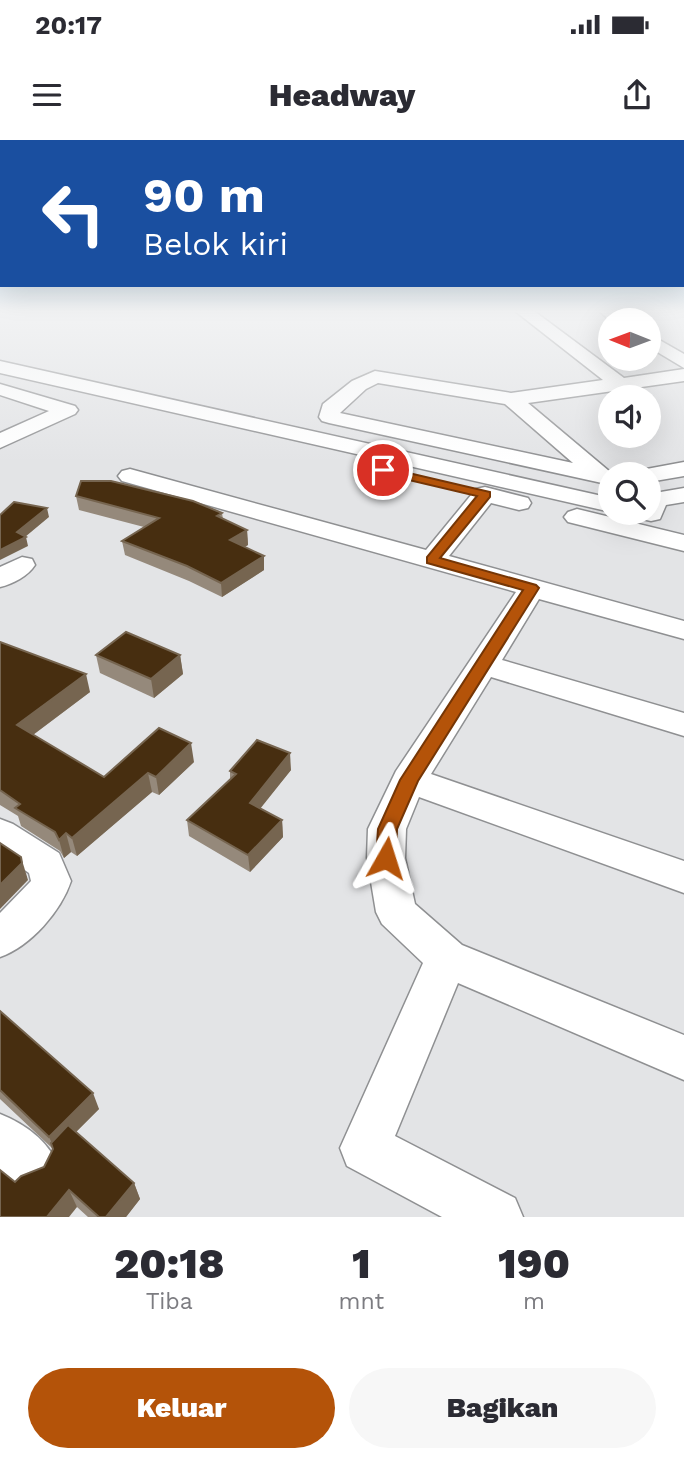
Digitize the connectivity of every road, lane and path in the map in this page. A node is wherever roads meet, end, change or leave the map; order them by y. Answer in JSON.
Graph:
{"nodes":[{"id":1,"x":17,"y":361,"type":"edge"},
{"id":2,"x":590,"y":361,"type":"edge"},
{"id":3,"x":684,"y":376,"type":"edge"},
{"id":4,"x":86,"y":382,"type":"junction"},
{"id":5,"x":0,"y":383,"type":"edge"},
{"id":6,"x":620,"y":384,"type":"junction"},
{"id":7,"x":460,"y":392,"type":"junction"},
{"id":8,"x":511,"y":399,"type":"junction"},
{"id":9,"x":127,"y":410,"type":"dead end"},
{"id":10,"x":547,"y":429,"type":"junction"},
{"id":11,"x":418,"y":435,"type":"junction"},
{"id":12,"x":0,"y":442,"type":"edge"},
{"id":13,"x":517,"y":457,"type":"junction"},
{"id":14,"x":684,"y":469,"type":"edge"},
{"id":15,"x":598,"y":472,"type":"edge"},
{"id":16,"x":661,"y":473,"type":"edge"},
{"id":17,"x":130,"y":476,"type":"dead end"},
{"id":18,"x":598,"y":478,"type":"edge"},
{"id":19,"x":598,"y":479,"type":"edge"},
{"id":20,"x":485,"y":495,"type":"junction"},
{"id":21,"x":684,"y":495,"type":"edge"},
{"id":22,"x":598,"y":502,"type":"edge"},
{"id":23,"x":661,"y":503,"type":"edge"},
{"id":24,"x":661,"y":512,"type":"edge"},
{"id":25,"x":684,"y":523,"type":"edge"},
{"id":26,"x":684,"y":543,"type":"edge"},
{"id":27,"x":432,"y":560,"type":"junction"},
{"id":28,"x":531,"y":588,"type":"junction"},
{"id":29,"x":684,"y":630,"type":"edge"},
{"id":30,"x":482,"y":664,"type":"junction"},
{"id":31,"x":684,"y":725,"type":"edge"},
{"id":32,"x":409,"y":780,"type":"junction"},
{"id":33,"x":0,"y":834,"type":"edge"},
{"id":34,"x":684,"y":877,"type":"edge"},
{"id":35,"x":0,"y":939,"type":"edge"},
{"id":36,"x":447,"y":958,"type":"junction"},
{"id":37,"x":684,"y":1058,"type":"edge"},
{"id":38,"x":496,"y":1217,"type":"edge"}],
"edges":[{"from":1,"to":4,"type":"street"},
{"from":2,"to":6,"type":"street"},
{"from":3,"to":6,"type":"street"},
{"from":4,"to":5,"type":"street"},
{"from":4,"to":19,"type":"street"},
{"from":4,"to":22,"type":"street"},
{"from":5,"to":12,"type":"street"},
{"from":6,"to":8,"type":"street"},
{"from":7,"to":8,"type":"street"},
{"from":7,"to":11,"type":"street"},
{"from":7,"to":11,"type":"street"},
{"from":8,"to":10,"type":"street"},
{"from":9,"to":20,"type":"street"},
{"from":10,"to":13,"type":"street"},
{"from":10,"to":15,"type":"street"},
{"from":11,"to":13,"type":"street"},
{"from":13,"to":18,"type":"street"},
{"from":14,"to":16,"type":"street"},
{"from":17,"to":27,"type":"street"},
{"from":20,"to":26,"type":"street"},
{"from":20,"to":27,"type":"street"},
{"from":21,"to":23,"type":"street"},
{"from":24,"to":25,"type":"street"},
{"from":27,"to":28,"type":"street"},
{"from":28,"to":29,"type":"street"},
{"from":28,"to":30,"type":"street"},
{"from":30,"to":31,"type":"street"},
{"from":30,"to":32,"type":"street"},
{"from":32,"to":34,"type":"street"},
{"from":32,"to":36,"type":"street"},
{"from":33,"to":35,"type":"street"},
{"from":36,"to":37,"type":"street"},
{"from":36,"to":38,"type":"street"}]}
